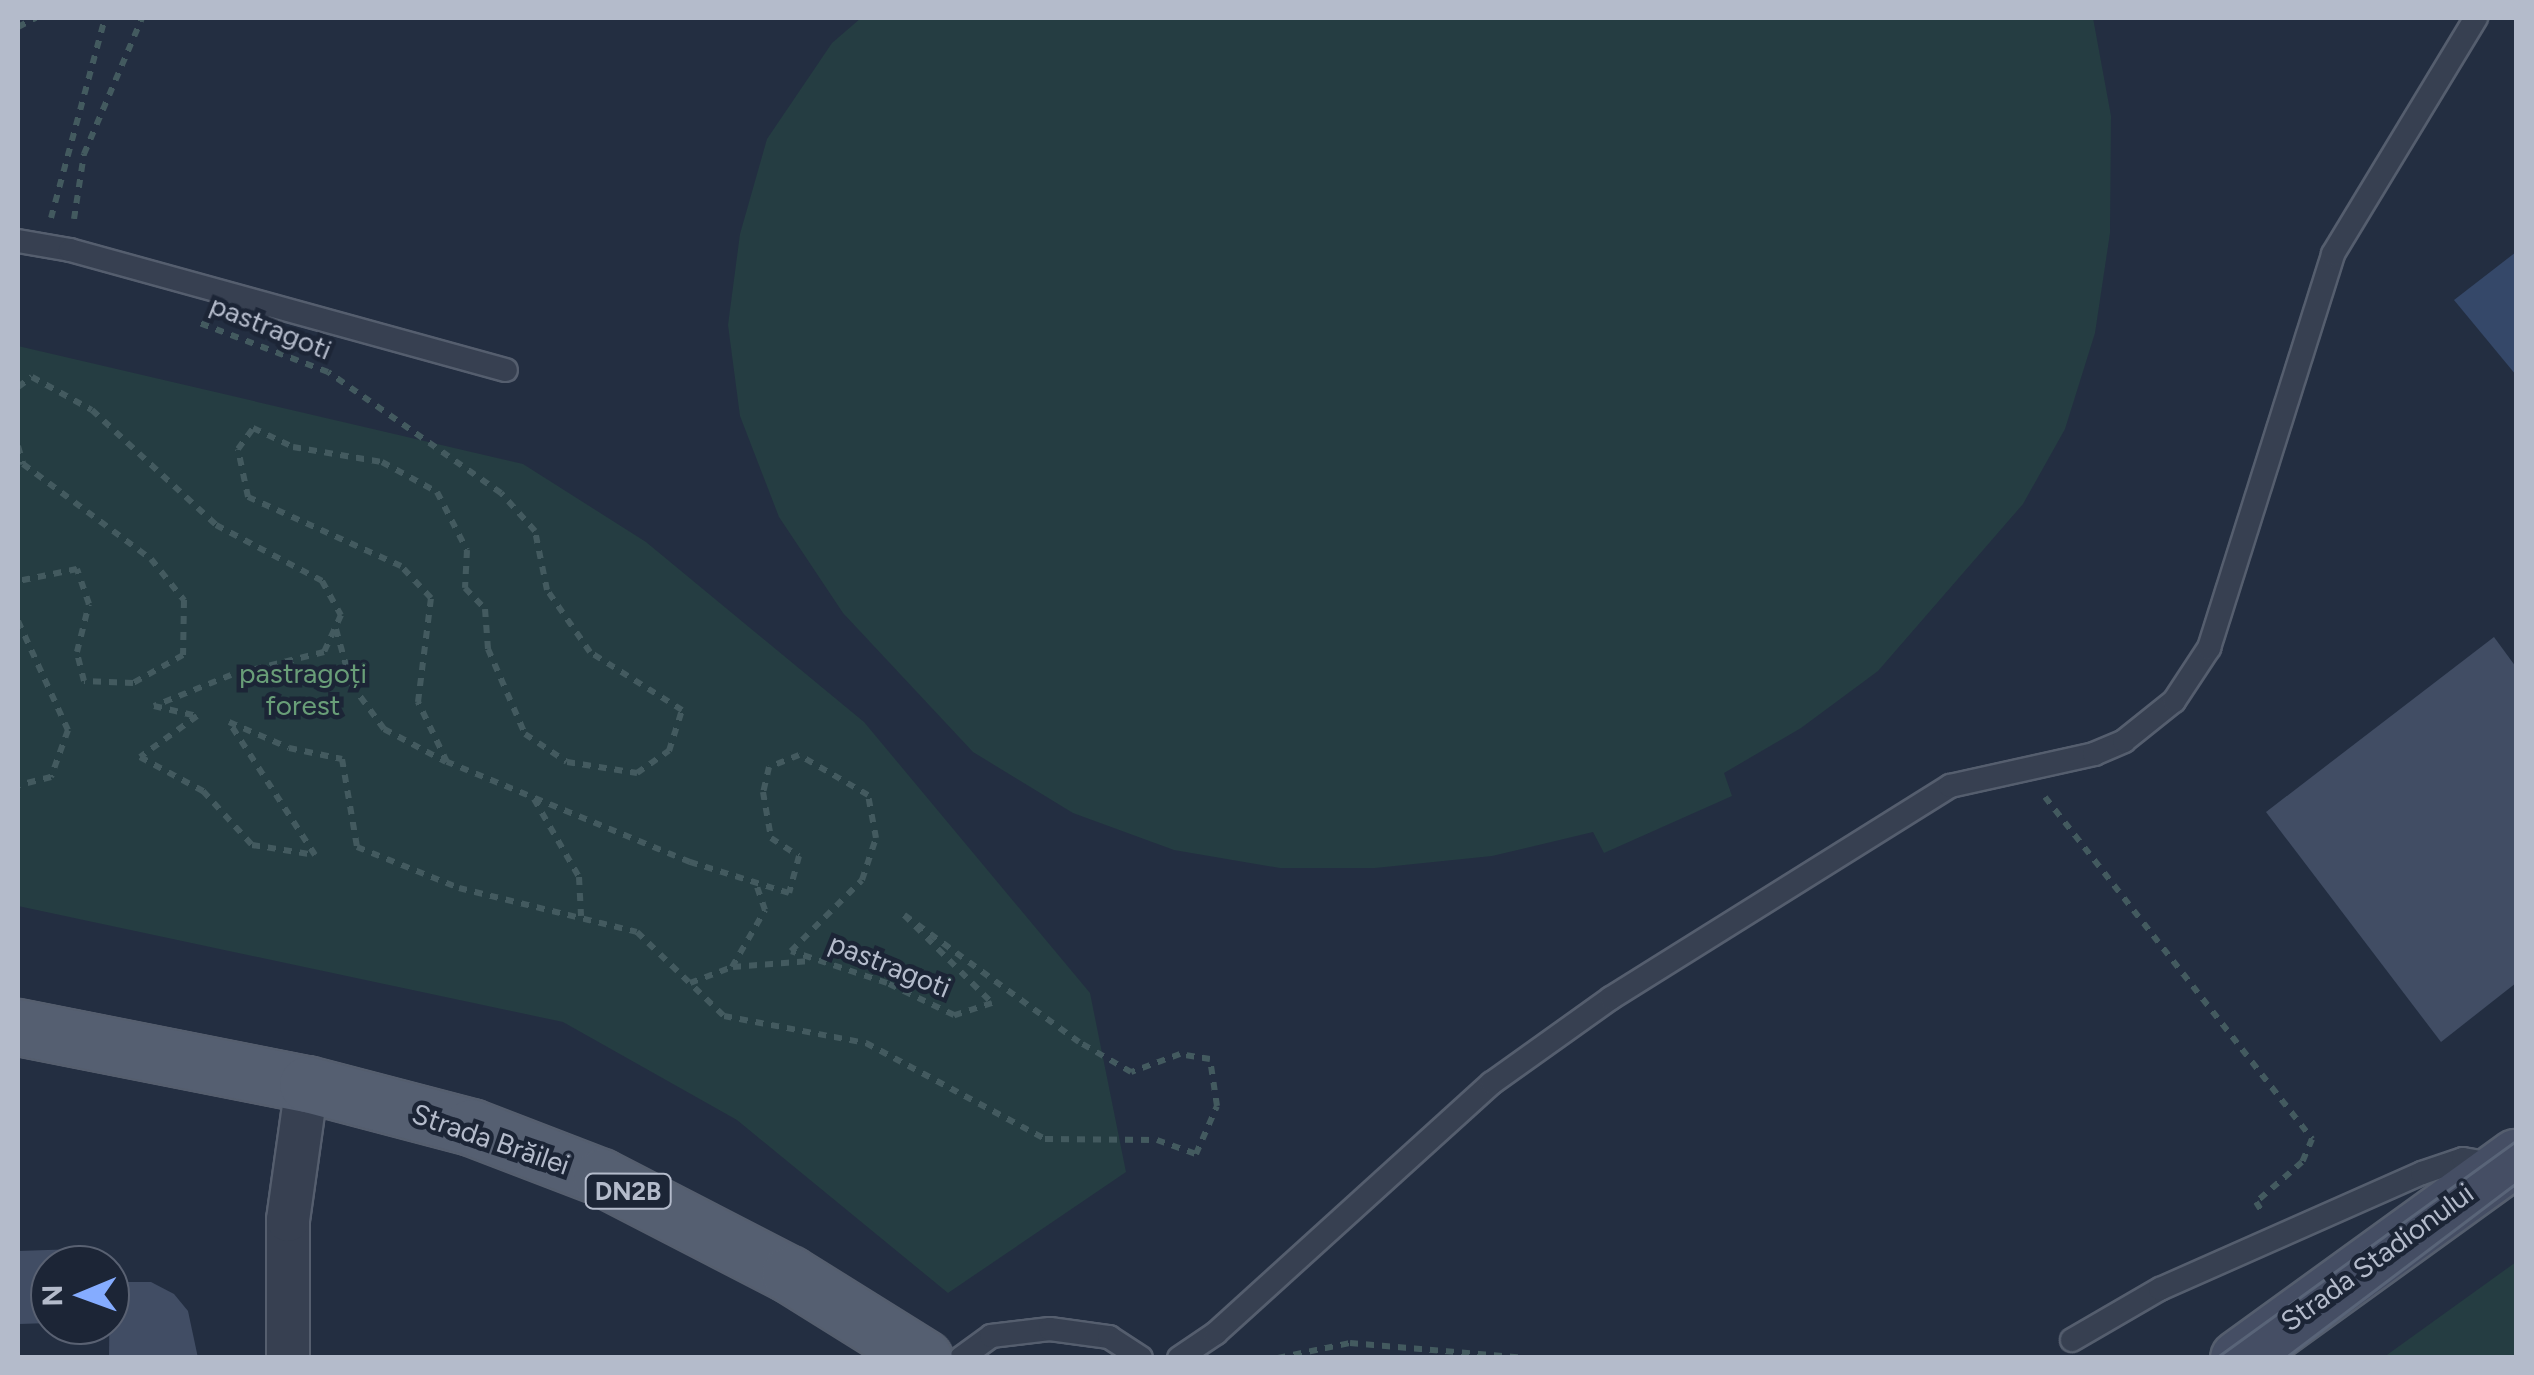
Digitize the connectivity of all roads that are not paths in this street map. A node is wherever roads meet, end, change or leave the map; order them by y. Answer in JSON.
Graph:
{"nodes":[{"id":1,"x":2476,"y":18,"type":"edge"},
{"id":2,"x":18,"y":241,"type":"edge"},
{"id":3,"x":506,"y":370,"type":"dead end"},
{"id":4,"x":18,"y":1027,"type":"edge"},
{"id":5,"x":307,"y":1084,"type":"junction"},
{"id":6,"x":2512,"y":1169,"type":"edge"},
{"id":7,"x":2072,"y":1340,"type":"dead end"},
{"id":8,"x":288,"y":1358,"type":"edge"},
{"id":9,"x":924,"y":1358,"type":"edge"},
{"id":10,"x":961,"y":1358,"type":"edge"},
{"id":11,"x":1140,"y":1358,"type":"edge"},
{"id":12,"x":1179,"y":1358,"type":"edge"},
{"id":13,"x":2238,"y":1358,"type":"edge"}],
"edges":[{"from":1,"to":12,"type":"lane"},
{"from":2,"to":3,"type":"lane"},
{"from":4,"to":5,"type":"main road","name":"Strada Brăilei","number":"DN2B"},
{"from":5,"to":8,"type":"street"},
{"from":5,"to":9,"type":"main road","name":"Strada Brăilei","number":"DN2B"},
{"from":6,"to":7,"type":"lane"},
{"from":6,"to":13,"type":"main road","name":"Strada Stadionului"},
{"from":10,"to":11,"type":"lane"}]}
